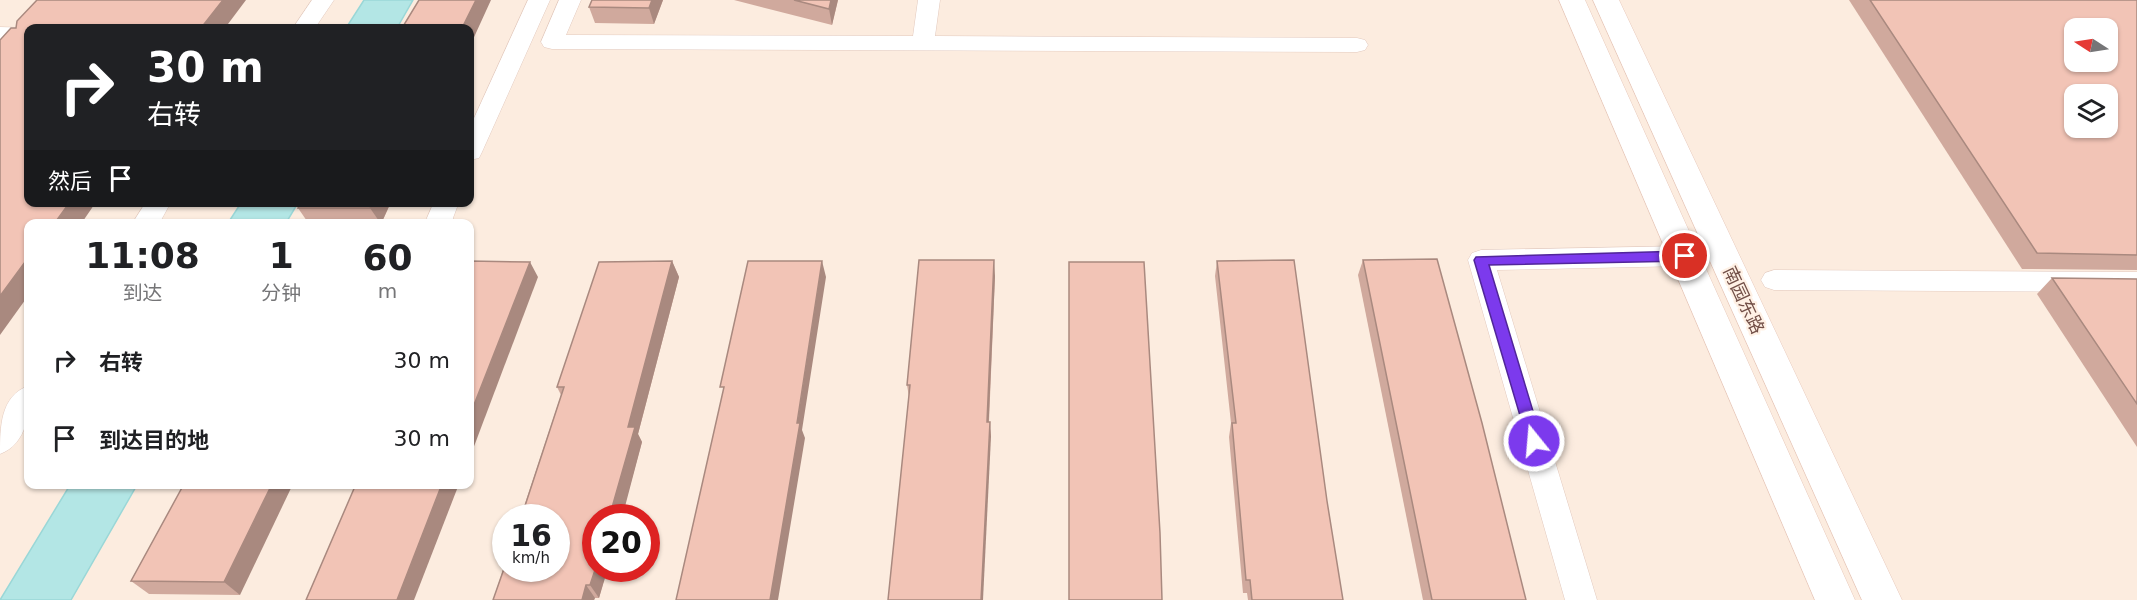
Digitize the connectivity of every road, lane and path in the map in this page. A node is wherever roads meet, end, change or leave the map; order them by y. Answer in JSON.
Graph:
{"nodes":[{"id":1,"x":323,"y":0,"type":"edge"},
{"id":2,"x":539,"y":0,"type":"edge"},
{"id":3,"x":570,"y":0,"type":"edge"},
{"id":4,"x":929,"y":0,"type":"edge"},
{"id":5,"x":1572,"y":0,"type":"edge"},
{"id":6,"x":1606,"y":0,"type":"edge"},
{"id":7,"x":307,"y":24,"type":"edge"},
{"id":8,"x":0,"y":34,"type":"edge"},
{"id":9,"x":24,"y":35,"type":"edge"},
{"id":10,"x":923,"y":43,"type":"junction"},
{"id":11,"x":1357,"y":45,"type":"dead end"},
{"id":12,"x":474,"y":143,"type":"edge"},
{"id":13,"x":1685,"y":256,"type":"junction"},
{"id":14,"x":1774,"y":280,"type":"dead end"},
{"id":15,"x":2137,"y":282,"type":"edge"},
{"id":16,"x":24,"y":404,"type":"edge"},
{"id":17,"x":0,"y":441,"type":"edge"},
{"id":18,"x":1581,"y":600,"type":"edge"},
{"id":19,"x":1835,"y":600,"type":"edge"},
{"id":20,"x":1882,"y":600,"type":"edge"}],
"edges":[{"from":1,"to":7,"type":"lane"},
{"from":2,"to":12,"type":"lane"},
{"from":3,"to":10,"type":"lane"},
{"from":4,"to":10,"type":"lane"},
{"from":5,"to":13,"type":"main road","name":"南园东路"},
{"from":6,"to":20,"type":"main road","name":"南园东路"},
{"from":8,"to":9,"type":"lane"},
{"from":10,"to":11,"type":"lane"},
{"from":13,"to":18,"type":"lane"},
{"from":13,"to":19,"type":"main road","name":"南园东路"},
{"from":14,"to":15,"type":"lane"},
{"from":16,"to":17,"type":"lane"}]}
